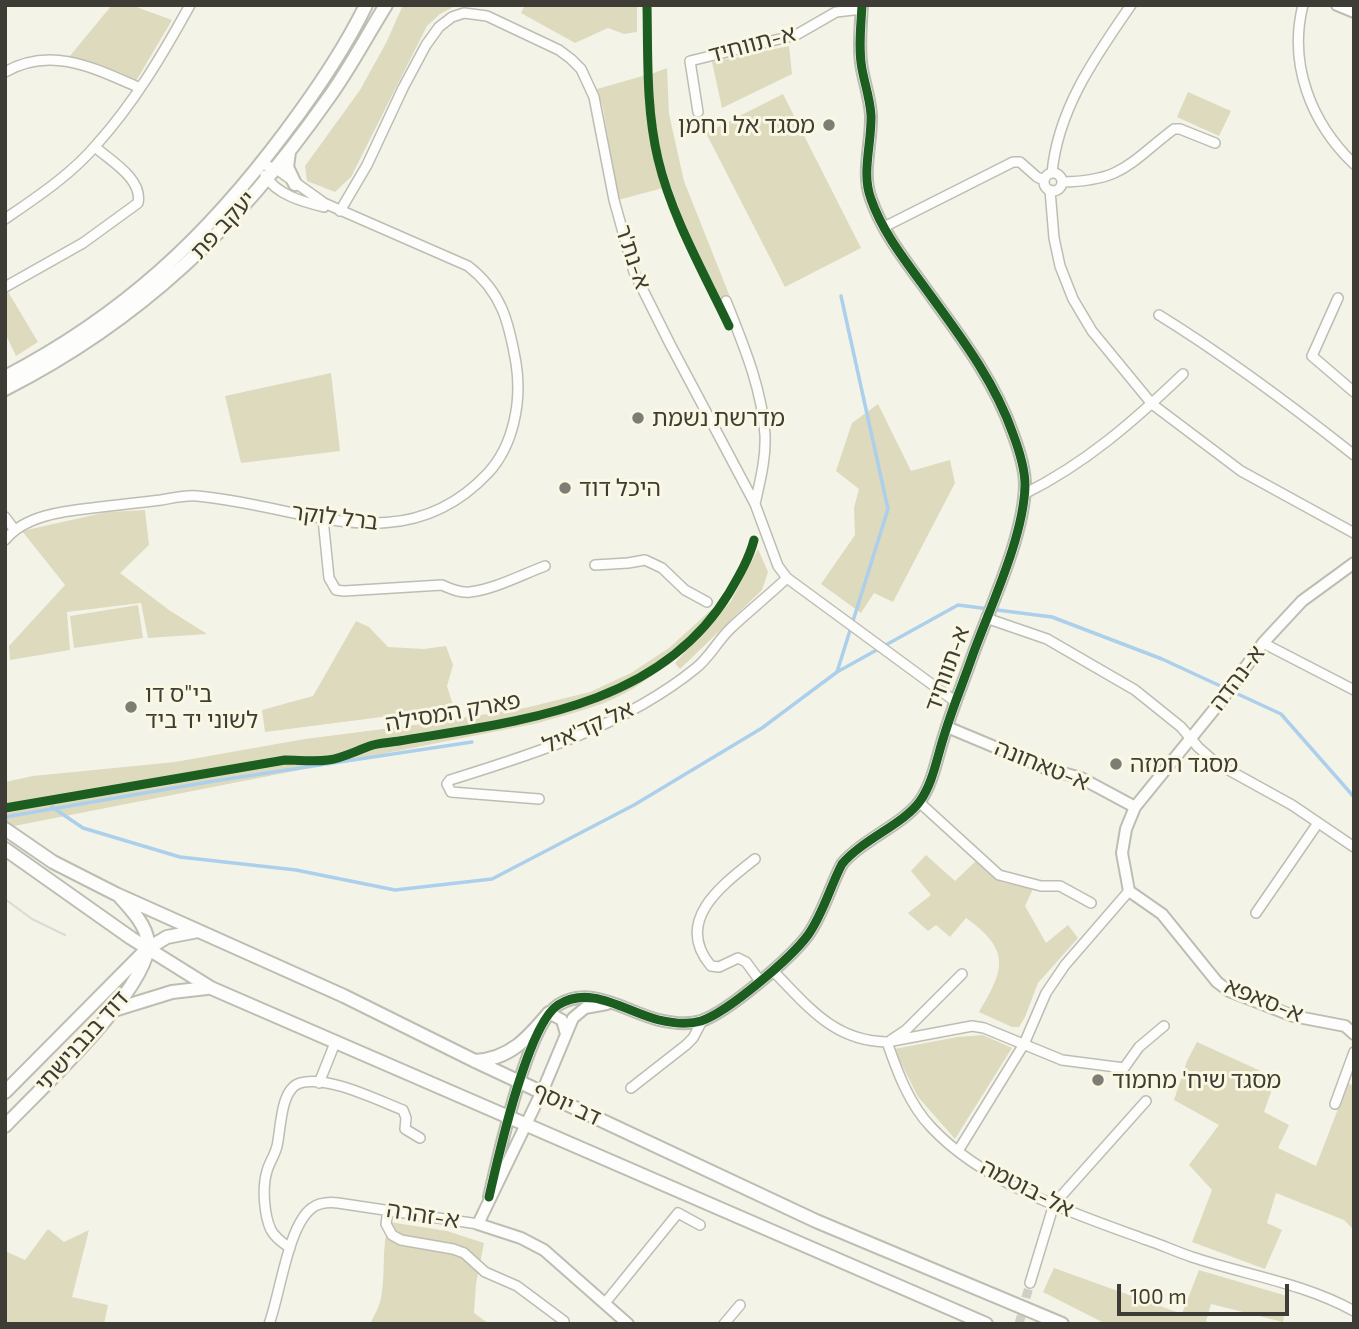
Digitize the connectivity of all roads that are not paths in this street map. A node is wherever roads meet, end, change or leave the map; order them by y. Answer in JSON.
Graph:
{"nodes":[{"id":1,"x":190,"y":5,"type":"edge"},
{"id":2,"x":366,"y":5,"type":"edge"},
{"id":3,"x":386,"y":5,"type":"edge"},
{"id":4,"x":1131,"y":5,"type":"edge"},
{"id":5,"x":1303,"y":5,"type":"edge"},
{"id":6,"x":1337,"y":5,"type":"edge"},
{"id":7,"x":862,"y":7,"type":"edge"},
{"id":8,"x":1354,"y":12,"type":"edge"},
{"id":9,"x":5,"y":72,"type":"edge"},
{"id":10,"x":140,"y":88,"type":"junction"},
{"id":11,"x":698,"y":112,"type":"dead end"},
{"id":12,"x":1215,"y":143,"type":"dead end"},
{"id":13,"x":95,"y":147,"type":"junction"},
{"id":14,"x":290,"y":150,"type":"junction"},
{"id":15,"x":260,"y":164,"type":"junction"},
{"id":16,"x":1354,"y":164,"type":"edge"},
{"id":17,"x":275,"y":168,"type":"junction"},
{"id":18,"x":1052,"y":173,"type":"junction"},
{"id":19,"x":267,"y":179,"type":"junction"},
{"id":20,"x":1044,"y":180,"type":"junction"},
{"id":21,"x":1062,"y":182,"type":"junction"},
{"id":22,"x":295,"y":184,"type":"junction"},
{"id":23,"x":1050,"y":190,"type":"junction"},
{"id":24,"x":340,"y":211,"type":"junction"},
{"id":25,"x":5,"y":219,"type":"edge"},
{"id":26,"x":884,"y":227,"type":"junction"},
{"id":27,"x":5,"y":287,"type":"edge"},
{"id":28,"x":1338,"y":298,"type":"dead end"},
{"id":29,"x":726,"y":301,"type":"dead end"},
{"id":30,"x":1159,"y":315,"type":"dead end"},
{"id":31,"x":1182,"y":374,"type":"dead end"},
{"id":32,"x":5,"y":377,"type":"edge"},
{"id":33,"x":5,"y":389,"type":"edge"},
{"id":34,"x":1354,"y":392,"type":"edge"},
{"id":35,"x":1152,"y":404,"type":"junction"},
{"id":36,"x":1354,"y":455,"type":"edge"},
{"id":37,"x":1024,"y":494,"type":"junction"},
{"id":38,"x":755,"y":504,"type":"junction"},
{"id":39,"x":5,"y":517,"type":"edge"},
{"id":40,"x":323,"y":519,"type":"junction"},
{"id":41,"x":14,"y":529,"type":"junction"},
{"id":42,"x":1354,"y":533,"type":"edge"},
{"id":43,"x":5,"y":540,"type":"edge"},
{"id":44,"x":1354,"y":563,"type":"edge"},
{"id":45,"x":596,"y":565,"type":"dead end"},
{"id":46,"x":545,"y":566,"type":"dead end"},
{"id":47,"x":787,"y":578,"type":"junction"},
{"id":48,"x":707,"y":602,"type":"dead end"},
{"id":49,"x":986,"y":618,"type":"junction"},
{"id":50,"x":1263,"y":643,"type":"junction"},
{"id":51,"x":1354,"y":690,"type":"edge"},
{"id":52,"x":956,"y":702,"type":"junction"},
{"id":53,"x":947,"y":727,"type":"junction"},
{"id":54,"x":1190,"y":737,"type":"junction"},
{"id":55,"x":539,"y":799,"type":"dead end"},
{"id":56,"x":919,"y":802,"type":"junction"},
{"id":57,"x":1135,"y":807,"type":"junction"},
{"id":58,"x":1318,"y":823,"type":"junction"},
{"id":59,"x":5,"y":829,"type":"edge"},
{"id":60,"x":1354,"y":847,"type":"edge"},
{"id":61,"x":5,"y":849,"type":"edge"},
{"id":62,"x":755,"y":859,"type":"dead end"},
{"id":63,"x":1129,"y":891,"type":"junction"},
{"id":64,"x":116,"y":894,"type":"junction"},
{"id":65,"x":1091,"y":903,"type":"dead end"},
{"id":66,"x":1256,"y":913,"type":"dead end"},
{"id":67,"x":202,"y":931,"type":"junction"},
{"id":68,"x":148,"y":949,"type":"junction"},
{"id":69,"x":773,"y":971,"type":"junction"},
{"id":70,"x":962,"y":974,"type":"dead end"},
{"id":71,"x":760,"y":981,"type":"junction"},
{"id":72,"x":211,"y":988,"type":"junction"},
{"id":73,"x":613,"y":1004,"type":"junction"},
{"id":74,"x":116,"y":1009,"type":"junction"},
{"id":75,"x":549,"y":1013,"type":"junction"},
{"id":76,"x":702,"y":1021,"type":"junction"},
{"id":77,"x":1164,"y":1026,"type":"dead end"},
{"id":78,"x":566,"y":1034,"type":"junction"},
{"id":79,"x":1354,"y":1034,"type":"edge"},
{"id":80,"x":335,"y":1042,"type":"junction"},
{"id":81,"x":887,"y":1042,"type":"junction"},
{"id":82,"x":1024,"y":1044,"type":"junction"},
{"id":83,"x":1354,"y":1052,"type":"edge"},
{"id":84,"x":475,"y":1061,"type":"junction"},
{"id":85,"x":521,"y":1082,"type":"junction"},
{"id":86,"x":319,"y":1083,"type":"junction"},
{"id":87,"x":631,"y":1088,"type":"dead end"},
{"id":88,"x":5,"y":1092,"type":"edge"},
{"id":89,"x":542,"y":1092,"type":"junction"},
{"id":90,"x":1146,"y":1101,"type":"dead end"},
{"id":91,"x":1335,"y":1104,"type":"dead end"},
{"id":92,"x":510,"y":1119,"type":"junction"},
{"id":93,"x":525,"y":1125,"type":"junction"},
{"id":94,"x":5,"y":1126,"type":"edge"},
{"id":95,"x":420,"y":1138,"type":"dead end"},
{"id":96,"x":958,"y":1151,"type":"junction"},
{"id":97,"x":489,"y":1197,"type":"junction"},
{"id":98,"x":1054,"y":1204,"type":"junction"},
{"id":99,"x":388,"y":1210,"type":"junction"},
{"id":100,"x":478,"y":1224,"type":"junction"},
{"id":101,"x":700,"y":1225,"type":"dead end"},
{"id":102,"x":290,"y":1248,"type":"junction"},
{"id":103,"x":1030,"y":1283,"type":"tunnel mouth"},
{"id":104,"x":605,"y":1303,"type":"junction"},
{"id":105,"x":740,"y":1305,"type":"dead end"},
{"id":106,"x":1354,"y":1311,"type":"edge"},
{"id":107,"x":564,"y":1321,"type":"dead end"},
{"id":108,"x":269,"y":1324,"type":"edge"},
{"id":109,"x":628,"y":1324,"type":"edge"},
{"id":110,"x":724,"y":1324,"type":"edge"},
{"id":111,"x":986,"y":1324,"type":"edge"},
{"id":112,"x":1062,"y":1324,"type":"edge"}],
"edges":[{"from":1,"to":10,"type":"street"},
{"from":2,"to":15,"type":"main road","name":"יעקב פת"},
{"from":3,"to":14,"type":"main road","name":"יעקב פת"},
{"from":4,"to":18,"type":"street"},
{"from":5,"to":16,"type":"street"},
{"from":6,"to":8,"type":"street"},
{"from":7,"to":11,"type":"street","name":"א-תווחיד"},
{"from":7,"to":26,"type":"street","name":"א-תווחיד"},
{"from":9,"to":10,"type":"street"},
{"from":10,"to":13,"type":"street"},
{"from":12,"to":21,"type":"street"},
{"from":13,"to":25,"type":"street"},
{"from":13,"to":27,"type":"street"},
{"from":14,"to":17,"type":"main road","name":"יעקב פת"},
{"from":14,"to":22,"type":"main road"},
{"from":15,"to":17,"type":"street","name":"ברל לוקר"},
{"from":15,"to":19,"type":"street"},
{"from":15,"to":32,"type":"main road","name":"יעקב פת"},
{"from":17,"to":19,"type":"main road","name":"יעקב פת"},
{"from":17,"to":22,"type":"street","name":"ברל לוקר"},
{"from":18,"to":20,"type":"street"},
{"from":18,"to":21,"type":"street"},
{"from":19,"to":24,"type":"street","name":"ברל לוקר"},
{"from":19,"to":33,"type":"main road","name":"יעקב פת"},
{"from":20,"to":23,"type":"street"},
{"from":20,"to":26,"type":"street"},
{"from":21,"to":23,"type":"street"},
{"from":22,"to":24,"type":"street","name":"ברל לוקר"},
{"from":23,"to":35,"type":"street"},
{"from":24,"to":38,"type":"street","name":"א-נת'ר"},
{"from":24,"to":40,"type":"street","name":"ברל לוקר"},
{"from":26,"to":37,"type":"street","name":"א-תווחיד"},
{"from":28,"to":34,"type":"street"},
{"from":29,"to":38,"type":"street"},
{"from":30,"to":36,"type":"street"},
{"from":31,"to":35,"type":"street"},
{"from":35,"to":37,"type":"street"},
{"from":35,"to":42,"type":"street"},
{"from":37,"to":49,"type":"street","name":"א-תווחיד"},
{"from":38,"to":47,"type":"street","name":"א-נת'ר"},
{"from":39,"to":41,"type":"street"},
{"from":40,"to":41,"type":"street","name":"ברל לוקר"},
{"from":40,"to":46,"type":"street"},
{"from":41,"to":43,"type":"street"},
{"from":44,"to":50,"type":"street","name":"א-נהדה"},
{"from":45,"to":48,"type":"street"},
{"from":47,"to":52,"type":"street","name":"א-נת'ר"},
{"from":47,"to":55,"type":"street","name":"אל קד'איל"},
{"from":49,"to":52,"type":"street","name":"א-תווחיד"},
{"from":49,"to":54,"type":"street"},
{"from":50,"to":51,"type":"street"},
{"from":50,"to":54,"type":"street","name":"א-נהדה"},
{"from":52,"to":53,"type":"street","name":"א-תווחיד"},
{"from":53,"to":56,"type":"street","name":"א-תווחיד"},
{"from":53,"to":57,"type":"street","name":"א-טאחונה"},
{"from":54,"to":57,"type":"street","name":"א-נהדה"},
{"from":54,"to":58,"type":"street"},
{"from":56,"to":65,"type":"street"},
{"from":56,"to":69,"type":"street","name":"א-תווחיד"},
{"from":57,"to":63,"type":"street"},
{"from":58,"to":60,"type":"street"},
{"from":58,"to":66,"type":"street"},
{"from":59,"to":64,"type":"main road","name":"דב יוסף"},
{"from":61,"to":68,"type":"main road","name":"דב יוסף"},
{"from":62,"to":71,"type":"street"},
{"from":63,"to":79,"type":"street","name":"א-סאפא"},
{"from":63,"to":82,"type":"street"},
{"from":64,"to":67,"type":"main road","name":"דב יוסף"},
{"from":64,"to":68,"type":"main road"},
{"from":67,"to":68,"type":"main road","name":"דוד בנבנישתי"},
{"from":67,"to":84,"type":"main road","name":"דב יוסף"},
{"from":68,"to":72,"type":"main road","name":"דב יוסף"},
{"from":68,"to":74,"type":"main road","name":"דוד בנבנישתי"},
{"from":68,"to":88,"type":"main road","name":"דוד בנבנישתי"},
{"from":69,"to":71,"type":"street","name":"א-תווחיד"},
{"from":69,"to":81,"type":"street"},
{"from":70,"to":81,"type":"street"},
{"from":71,"to":76,"type":"street","name":"א-תווחיד"},
{"from":72,"to":74,"type":"main road"},
{"from":72,"to":80,"type":"main road","name":"דב יוסף"},
{"from":73,"to":75,"type":"street"},
{"from":73,"to":76,"type":"street"},
{"from":73,"to":78,"type":"street"},
{"from":74,"to":94,"type":"main road","name":"דוד בנבנישתי"},
{"from":75,"to":78,"type":"street"},
{"from":75,"to":84,"type":"main road"},
{"from":75,"to":85,"type":"street"},
{"from":76,"to":87,"type":"street"},
{"from":77,"to":82,"type":"street"},
{"from":78,"to":89,"type":"street"},
{"from":80,"to":86,"type":"street"},
{"from":80,"to":92,"type":"main road","name":"דב יוסף"},
{"from":81,"to":82,"type":"street"},
{"from":81,"to":96,"type":"street","name":"אל-בוטמה"},
{"from":82,"to":96,"type":"street"},
{"from":83,"to":91,"type":"street"},
{"from":84,"to":85,"type":"main road","name":"דב יוסף"},
{"from":85,"to":89,"type":"main road","name":"דב יוסף"},
{"from":85,"to":92,"type":"street"},
{"from":86,"to":95,"type":"street"},
{"from":86,"to":102,"type":"street"},
{"from":89,"to":93,"type":"street","name":"א-זהרה"},
{"from":89,"to":112,"type":"main road","name":"דב יוסף"},
{"from":90,"to":98,"type":"street"},
{"from":92,"to":93,"type":"main road","name":"דב יוסף"},
{"from":92,"to":97,"type":"street","name":"א-זהרה"},
{"from":93,"to":97,"type":"street","name":"א-זהרה"},
{"from":93,"to":111,"type":"main road","name":"דב יוסף"},
{"from":96,"to":98,"type":"street","name":"אל-בוטמה"},
{"from":97,"to":100,"type":"street"},
{"from":98,"to":103,"type":"street"},
{"from":98,"to":106,"type":"street","name":"אל-בוטמה"},
{"from":99,"to":100,"type":"street","name":"א-זהרה"},
{"from":99,"to":102,"type":"street","name":"א-זהרה"},
{"from":99,"to":107,"type":"street"},
{"from":100,"to":104,"type":"street","name":"א-זהרה"},
{"from":101,"to":104,"type":"street"},
{"from":102,"to":108,"type":"street","name":"א-זהרה"},
{"from":104,"to":109,"type":"street","name":"א-זהרה"},
{"from":105,"to":110,"type":"street"}]}
